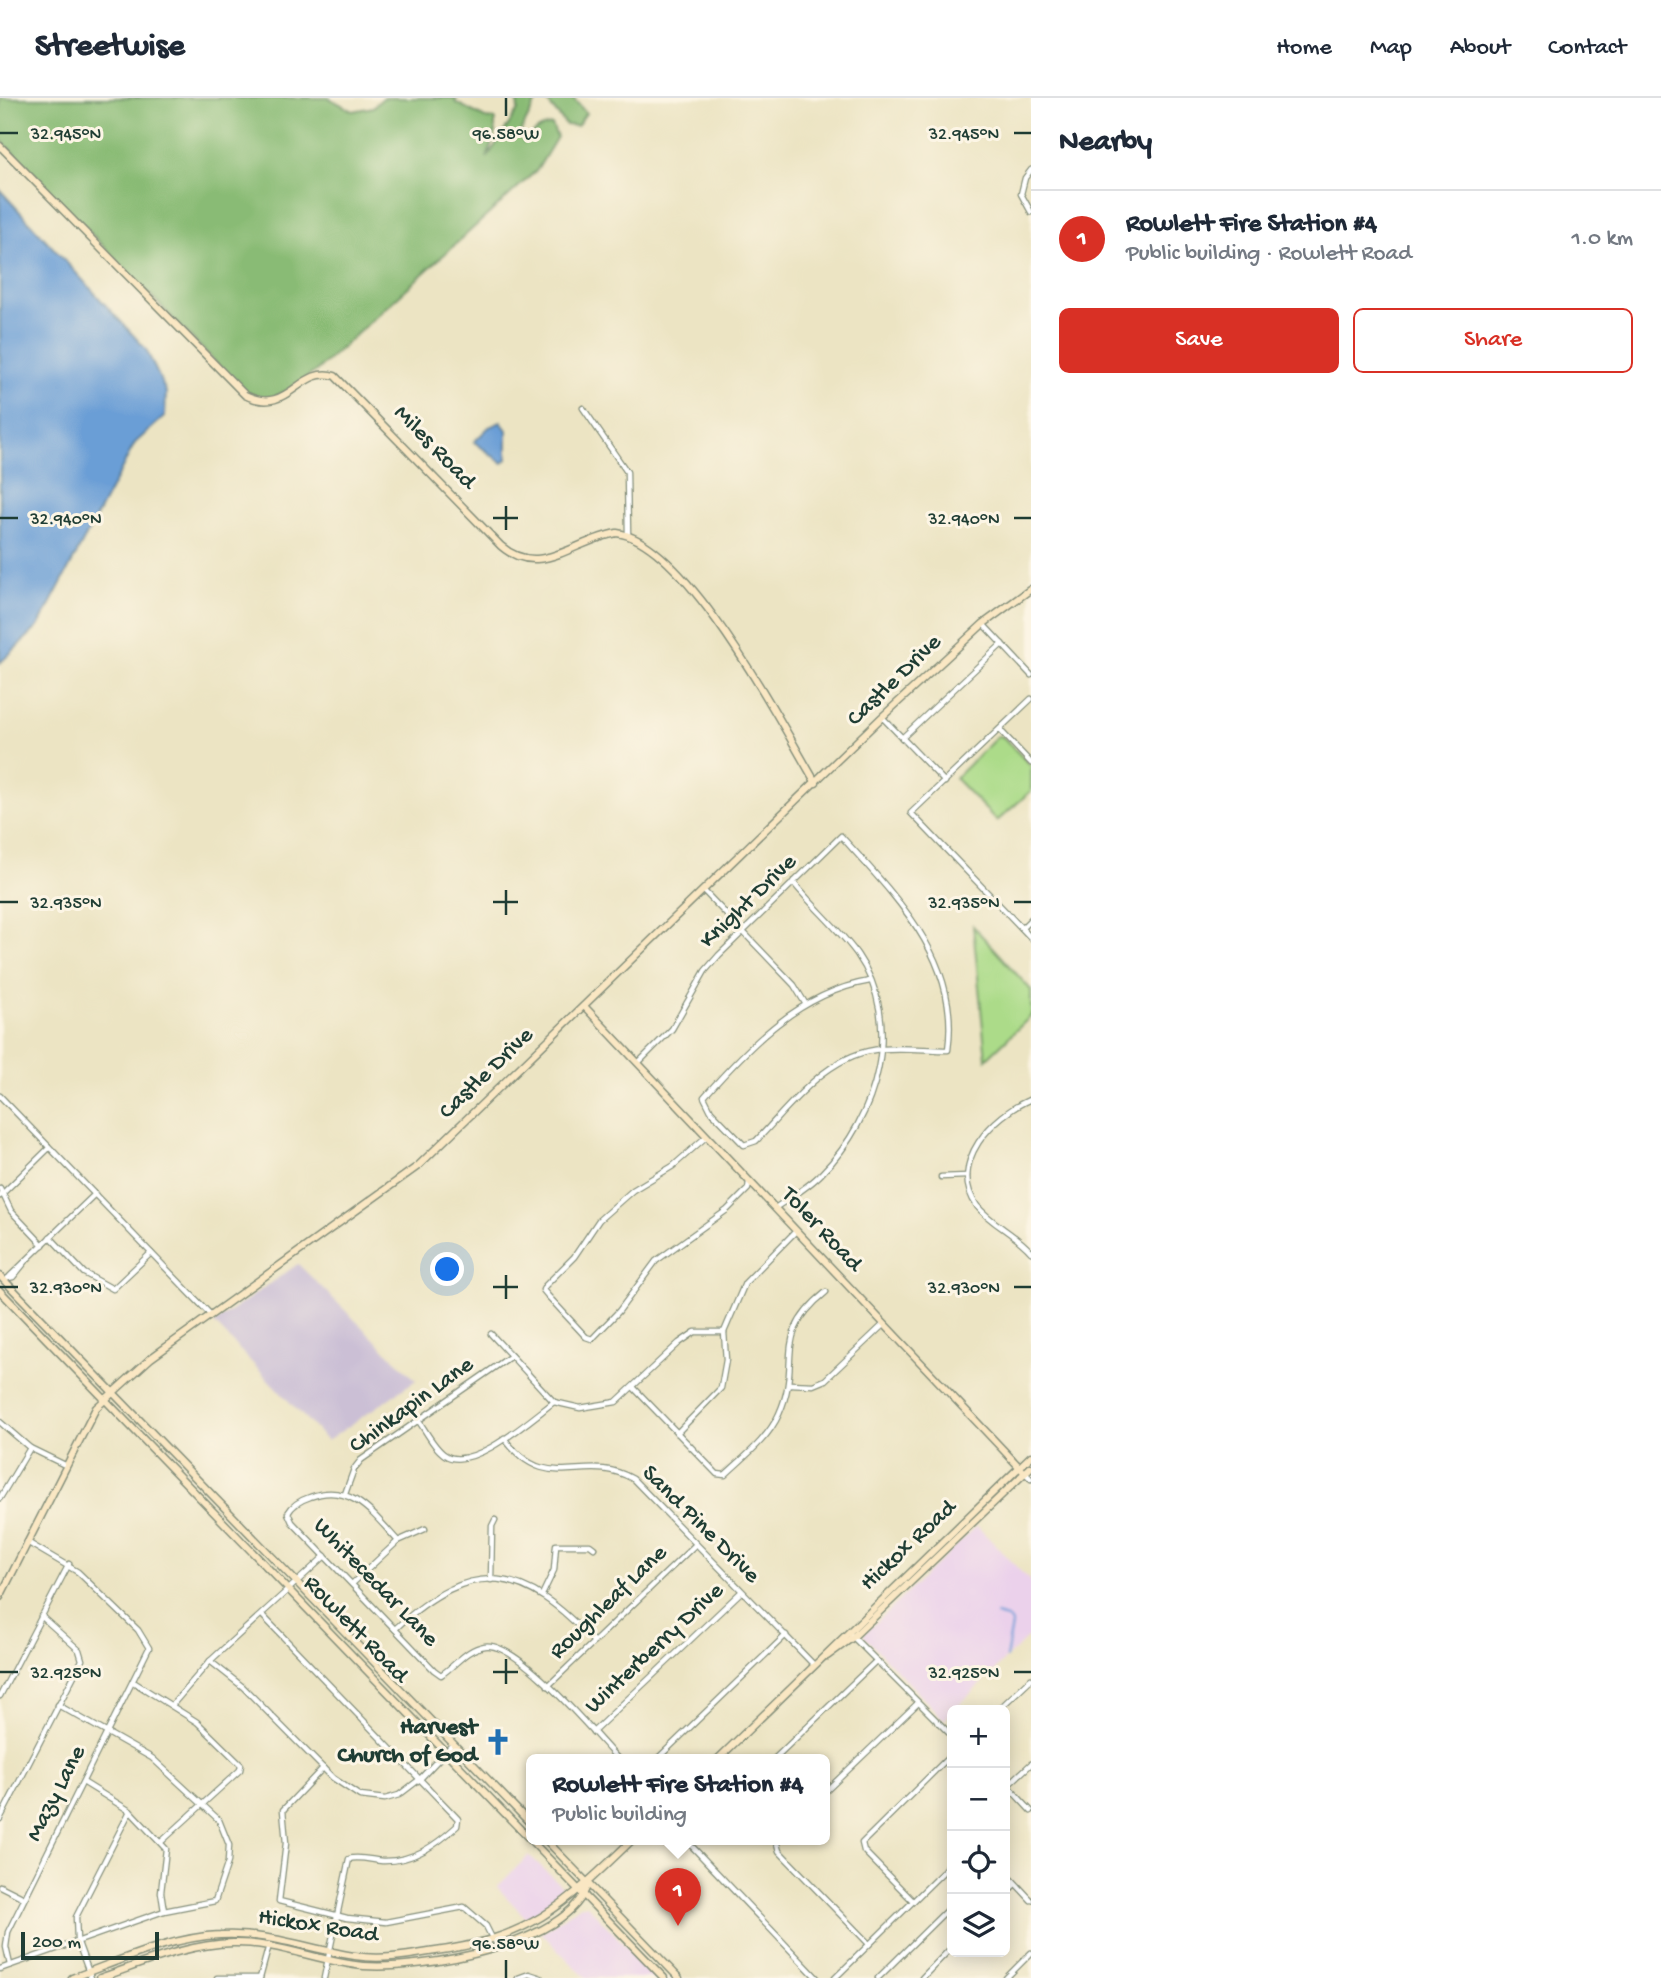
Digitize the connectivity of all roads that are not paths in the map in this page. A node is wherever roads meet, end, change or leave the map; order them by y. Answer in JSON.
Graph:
{"nodes":[{"id":1,"x":0,"y":146,"type":"edge"},
{"id":2,"x":1031,"y":170,"type":"edge"},
{"id":3,"x":1031,"y":212,"type":"edge"},
{"id":4,"x":583,"y":408,"type":"dead end"},
{"id":5,"x":628,"y":535,"type":"junction"},
{"id":6,"x":1031,"y":589,"type":"edge"},
{"id":7,"x":983,"y":624,"type":"junction"},
{"id":8,"x":1002,"y":644,"type":"junction"},
{"id":9,"x":1031,"y":675,"type":"edge"},
{"id":10,"x":1031,"y":699,"type":"edge"},
{"id":11,"x":882,"y":717,"type":"junction"},
{"id":12,"x":1000,"y":730,"type":"junction"},
{"id":13,"x":902,"y":738,"type":"junction"},
{"id":14,"x":1031,"y":763,"type":"edge"},
{"id":15,"x":816,"y":783,"type":"junction"},
{"id":16,"x":945,"y":783,"type":"junction"},
{"id":17,"x":793,"y":882,"type":"junction"},
{"id":18,"x":704,"y":891,"type":"junction"},
{"id":19,"x":1031,"y":919,"type":"edge"},
{"id":20,"x":1022,"y":928,"type":"junction"},
{"id":21,"x":744,"y":932,"type":"junction"},
{"id":22,"x":1031,"y":938,"type":"edge"},
{"id":23,"x":870,"y":981,"type":"junction"},
{"id":24,"x":805,"y":1003,"type":"junction"},
{"id":25,"x":584,"y":1006,"type":"junction"},
{"id":26,"x":882,"y":1049,"type":"junction"},
{"id":27,"x":638,"y":1064,"type":"junction"},
{"id":28,"x":0,"y":1096,"type":"edge"},
{"id":29,"x":1031,"y":1099,"type":"edge"},
{"id":30,"x":706,"y":1136,"type":"junction"},
{"id":31,"x":49,"y":1148,"type":"junction"},
{"id":32,"x":967,"y":1176,"type":"junction"},
{"id":33,"x":941,"y":1177,"type":"dead end"},
{"id":34,"x":748,"y":1181,"type":"junction"},
{"id":35,"x":1,"y":1192,"type":"edge"},
{"id":36,"x":94,"y":1194,"type":"junction"},
{"id":37,"x":775,"y":1209,"type":"junction"},
{"id":38,"x":796,"y":1231,"type":"junction"},
{"id":39,"x":50,"y":1237,"type":"junction"},
{"id":40,"x":43,"y":1245,"type":"junction"},
{"id":41,"x":1031,"y":1252,"type":"edge"},
{"id":42,"x":151,"y":1253,"type":"junction"},
{"id":43,"x":5,"y":1278,"type":"edge"},
{"id":44,"x":0,"y":1290,"type":"edge"},
{"id":45,"x":826,"y":1292,"type":"dead end"},
{"id":46,"x":34,"y":1312,"type":"junction"},
{"id":47,"x":211,"y":1316,"type":"junction"},
{"id":48,"x":884,"y":1324,"type":"junction"},
{"id":49,"x":724,"y":1332,"type":"junction"},
{"id":50,"x":491,"y":1334,"type":"dead end"},
{"id":51,"x":511,"y":1356,"type":"junction"},
{"id":52,"x":790,"y":1384,"type":"junction"},
{"id":53,"x":634,"y":1388,"type":"junction"},
{"id":54,"x":111,"y":1392,"type":"junction"},
{"id":55,"x":105,"y":1399,"type":"junction"},
{"id":56,"x":554,"y":1402,"type":"junction"},
{"id":57,"x":418,"y":1420,"type":"junction"},
{"id":58,"x":0,"y":1423,"type":"edge"},
{"id":59,"x":677,"y":1433,"type":"junction"},
{"id":60,"x":504,"y":1438,"type":"junction"},
{"id":61,"x":30,"y":1448,"type":"junction"},
{"id":62,"x":1031,"y":1456,"type":"edge"},
{"id":63,"x":67,"y":1466,"type":"junction"},
{"id":64,"x":1031,"y":1467,"type":"edge"},
{"id":65,"x":1022,"y":1470,"type":"junction"},
{"id":66,"x":1031,"y":1479,"type":"edge"},
{"id":67,"x":345,"y":1494,"type":"junction"},
{"id":68,"x":0,"y":1498,"type":"edge"},
{"id":69,"x":225,"y":1510,"type":"junction"},
{"id":70,"x":217,"y":1517,"type":"junction"},
{"id":71,"x":495,"y":1520,"type":"dead end"},
{"id":72,"x":425,"y":1529,"type":"dead end"},
{"id":73,"x":398,"y":1541,"type":"junction"},
{"id":74,"x":27,"y":1542,"type":"junction"},
{"id":75,"x":695,"y":1545,"type":"junction"},
{"id":76,"x":594,"y":1548,"type":"dead end"},
{"id":77,"x":937,"y":1552,"type":"junction"},
{"id":78,"x":325,"y":1556,"type":"junction"},
{"id":79,"x":926,"y":1557,"type":"junction"},
{"id":80,"x":69,"y":1564,"type":"junction"},
{"id":81,"x":491,"y":1580,"type":"junction"},
{"id":82,"x":297,"y":1583,"type":"junction"},
{"id":83,"x":353,"y":1583,"type":"junction"},
{"id":84,"x":289,"y":1589,"type":"junction"},
{"id":85,"x":741,"y":1592,"type":"junction"},
{"id":86,"x":543,"y":1594,"type":"junction"},
{"id":87,"x":0,"y":1597,"type":"edge"},
{"id":88,"x":895,"y":1597,"type":"junction"},
{"id":89,"x":41,"y":1616,"type":"junction"},
{"id":90,"x":263,"y":1616,"type":"junction"},
{"id":91,"x":396,"y":1629,"type":"junction"},
{"id":92,"x":847,"y":1631,"type":"junction"},
{"id":93,"x":786,"y":1635,"type":"junction"},
{"id":94,"x":853,"y":1637,"type":"junction"},
{"id":95,"x":594,"y":1642,"type":"junction"},
{"id":96,"x":209,"y":1661,"type":"junction"},
{"id":97,"x":876,"y":1661,"type":"junction"},
{"id":98,"x":814,"y":1665,"type":"junction"},
{"id":99,"x":1031,"y":1679,"type":"edge"},
{"id":100,"x":135,"y":1683,"type":"junction"},
{"id":101,"x":548,"y":1686,"type":"junction"},
{"id":102,"x":0,"y":1696,"type":"edge"},
{"id":103,"x":173,"y":1704,"type":"junction"},
{"id":104,"x":917,"y":1704,"type":"junction"},
{"id":105,"x":58,"y":1705,"type":"junction"},
{"id":106,"x":1003,"y":1705,"type":"edge"},
{"id":107,"x":947,"y":1731,"type":"edge"},
{"id":108,"x":108,"y":1732,"type":"junction"},
{"id":109,"x":593,"y":1732,"type":"junction"},
{"id":110,"x":453,"y":1744,"type":"junction"},
{"id":111,"x":445,"y":1753,"type":"junction"},
{"id":112,"x":613,"y":1754,"type":"edge"},
{"id":113,"x":662,"y":1754,"type":"edge"},
{"id":114,"x":723,"y":1754,"type":"edge"},
{"id":115,"x":779,"y":1754,"type":"edge"},
{"id":116,"x":947,"y":1759,"type":"edge"},
{"id":117,"x":1031,"y":1764,"type":"edge"},
{"id":118,"x":323,"y":1769,"type":"junction"},
{"id":119,"x":420,"y":1779,"type":"junction"},
{"id":120,"x":83,"y":1782,"type":"junction"},
{"id":121,"x":1010,"y":1782,"type":"edge"},
{"id":122,"x":830,"y":1787,"type":"edge"},
{"id":123,"x":1010,"y":1791,"type":"edge"},
{"id":124,"x":203,"y":1805,"type":"junction"},
{"id":125,"x":130,"y":1811,"type":"junction"},
{"id":126,"x":1031,"y":1811,"type":"edge"},
{"id":127,"x":0,"y":1819,"type":"edge"},
{"id":128,"x":526,"y":1819,"type":"edge"},
{"id":129,"x":526,"y":1836,"type":"edge"},
{"id":130,"x":161,"y":1842,"type":"junction"},
{"id":131,"x":535,"y":1845,"type":"edge"},
{"id":132,"x":551,"y":1845,"type":"edge"},
{"id":133,"x":627,"y":1845,"type":"edge"},
{"id":134,"x":692,"y":1845,"type":"edge"},
{"id":135,"x":777,"y":1845,"type":"edge"},
{"id":136,"x":947,"y":1864,"type":"edge"},
{"id":137,"x":1010,"y":1878,"type":"edge"},
{"id":138,"x":588,"y":1883,"type":"junction"},
{"id":139,"x":1015,"y":1884,"type":"junction"},
{"id":140,"x":0,"y":1886,"type":"edge"},
{"id":141,"x":578,"y":1889,"type":"junction"},
{"id":142,"x":1010,"y":1889,"type":"edge"},
{"id":143,"x":584,"y":1896,"type":"junction"},
{"id":144,"x":24,"y":1898,"type":"junction"},
{"id":145,"x":1031,"y":1900,"type":"edge"},
{"id":146,"x":913,"y":1901,"type":"junction"},
{"id":147,"x":947,"y":1910,"type":"edge"},
{"id":148,"x":164,"y":1911,"type":"junction"},
{"id":149,"x":335,"y":1916,"type":"junction"},
{"id":150,"x":537,"y":1921,"type":"junction"},
{"id":151,"x":542,"y":1929,"type":"junction"},
{"id":152,"x":77,"y":1940,"type":"junction"},
{"id":153,"x":493,"y":1941,"type":"junction"},
{"id":154,"x":869,"y":1944,"type":"junction"},
{"id":155,"x":269,"y":1945,"type":"junction"},
{"id":156,"x":327,"y":1951,"type":"junction"},
{"id":157,"x":947,"y":1952,"type":"edge"},
{"id":158,"x":1031,"y":1953,"type":"edge"},
{"id":159,"x":325,"y":1960,"type":"junction"},
{"id":160,"x":10,"y":1965,"type":"junction"},
{"id":161,"x":0,"y":1969,"type":"edge"},
{"id":162,"x":90,"y":1975,"type":"edge"},
{"id":163,"x":72,"y":1978,"type":"edge"},
{"id":164,"x":100,"y":1978,"type":"edge"},
{"id":165,"x":217,"y":1978,"type":"edge"},
{"id":166,"x":260,"y":1978,"type":"edge"},
{"id":167,"x":324,"y":1978,"type":"edge"},
{"id":168,"x":518,"y":1978,"type":"edge"},
{"id":169,"x":541,"y":1978,"type":"edge"},
{"id":170,"x":664,"y":1978,"type":"edge"},
{"id":171,"x":679,"y":1978,"type":"edge"},
{"id":172,"x":817,"y":1978,"type":"edge"},
{"id":173,"x":835,"y":1978,"type":"edge"},
{"id":174,"x":878,"y":1978,"type":"edge"},
{"id":175,"x":922,"y":1978,"type":"edge"},
{"id":176,"x":1006,"y":1978,"type":"edge"}],
"edges":[{"from":1,"to":5,"type":"street","name":"Miles Road"},
{"from":2,"to":3,"type":"street"},
{"from":4,"to":5,"type":"street"},
{"from":5,"to":15,"type":"street"},
{"from":6,"to":7,"type":"street","name":"Castle Drive"},
{"from":7,"to":8,"type":"street"},
{"from":7,"to":11,"type":"street","name":"Castle Drive"},
{"from":8,"to":9,"type":"street"},
{"from":8,"to":13,"type":"street"},
{"from":10,"to":12,"type":"street"},
{"from":11,"to":13,"type":"street"},
{"from":11,"to":15,"type":"street","name":"Castle Drive"},
{"from":12,"to":14,"type":"street"},
{"from":12,"to":16,"type":"street"},
{"from":13,"to":16,"type":"street"},
{"from":15,"to":18,"type":"street","name":"Castle Drive"},
{"from":16,"to":20,"type":"street"},
{"from":17,"to":21,"type":"street","name":"Knight Drive"},
{"from":17,"to":23,"type":"street"},
{"from":17,"to":26,"type":"street","name":"Knight Drive"},
{"from":18,"to":21,"type":"street"},
{"from":18,"to":25,"type":"street","name":"Castle Drive"},
{"from":19,"to":20,"type":"street"},
{"from":20,"to":22,"type":"street"},
{"from":21,"to":24,"type":"street"},
{"from":21,"to":27,"type":"street","name":"Knight Drive"},
{"from":23,"to":24,"type":"street"},
{"from":23,"to":26,"type":"street"},
{"from":24,"to":26,"type":"street"},
{"from":25,"to":27,"type":"street","name":"Toler Road"},
{"from":25,"to":47,"type":"street","name":"Castle Drive"},
{"from":26,"to":37,"type":"street"},
{"from":27,"to":30,"type":"street","name":"Toler Road"},
{"from":28,"to":31,"type":"street"},
{"from":29,"to":32,"type":"street"},
{"from":30,"to":34,"type":"street","name":"Toler Road"},
{"from":30,"to":34,"type":"street"},
{"from":31,"to":35,"type":"street"},
{"from":31,"to":36,"type":"street"},
{"from":32,"to":33,"type":"street"},
{"from":32,"to":41,"type":"street"},
{"from":34,"to":37,"type":"street","name":"Toler Road"},
{"from":35,"to":40,"type":"street"},
{"from":36,"to":39,"type":"street"},
{"from":36,"to":42,"type":"street"},
{"from":37,"to":38,"type":"street","name":"Toler Road"},
{"from":38,"to":48,"type":"street","name":"Toler Road"},
{"from":38,"to":49,"type":"street"},
{"from":39,"to":40,"type":"street"},
{"from":39,"to":42,"type":"street"},
{"from":40,"to":43,"type":"street"},
{"from":42,"to":47,"type":"street"},
{"from":43,"to":46,"type":"street"},
{"from":44,"to":46,"type":"street"},
{"from":44,"to":55,"type":"street","name":"Rowlett Road"},
{"from":45,"to":52,"type":"street"},
{"from":46,"to":54,"type":"street","name":"Rowlett Road"},
{"from":47,"to":54,"type":"street","name":"Castle Drive"},
{"from":48,"to":52,"type":"street"},
{"from":48,"to":65,"type":"street","name":"Toler Road"},
{"from":49,"to":53,"type":"street"},
{"from":49,"to":59,"type":"street"},
{"from":50,"to":51,"type":"street"},
{"from":51,"to":56,"type":"street"},
{"from":51,"to":57,"type":"street","name":"Chinkapin Lane"},
{"from":52,"to":59,"type":"street"},
{"from":53,"to":56,"type":"street"},
{"from":53,"to":59,"type":"street"},
{"from":54,"to":55,"type":"street","name":"Castle Drive"},
{"from":54,"to":69,"type":"street","name":"Rowlett Road"},
{"from":55,"to":63,"type":"street","name":"Castle Drive"},
{"from":55,"to":70,"type":"street","name":"Rowlett Road"},
{"from":56,"to":60,"type":"street"},
{"from":57,"to":60,"type":"street"},
{"from":57,"to":67,"type":"street","name":"Chinkapin Lane"},
{"from":58,"to":61,"type":"street"},
{"from":60,"to":75,"type":"street","name":"Sand Pine Drive"},
{"from":61,"to":63,"type":"street"},
{"from":61,"to":68,"type":"street"},
{"from":62,"to":65,"type":"street","name":"Hickox Road"},
{"from":63,"to":74,"type":"street","name":"Castle Drive"},
{"from":64,"to":65,"type":"street","name":"Hickox Road"},
{"from":65,"to":66,"type":"street","name":"Toler Road"},
{"from":65,"to":77,"type":"street","name":"Hickox Road"},
{"from":67,"to":73,"type":"street"},
{"from":67,"to":78,"type":"street","name":"Whitecedar Lane"},
{"from":69,"to":70,"type":"street"},
{"from":69,"to":82,"type":"street","name":"Rowlett Road"},
{"from":70,"to":84,"type":"street","name":"Rowlett Road"},
{"from":71,"to":81,"type":"street"},
{"from":72,"to":73,"type":"street"},
{"from":73,"to":83,"type":"street"},
{"from":74,"to":80,"type":"street"},
{"from":74,"to":87,"type":"street","name":"Castle Drive"},
{"from":75,"to":85,"type":"street","name":"Sand Pine Drive"},
{"from":75,"to":95,"type":"street","name":"Roughleaf Lane"},
{"from":76,"to":86,"type":"street"},
{"from":77,"to":79,"type":"street","name":"Hickox Road"},
{"from":77,"to":88,"type":"street","name":"Hickox Road"},
{"from":78,"to":82,"type":"street"},
{"from":78,"to":83,"type":"street","name":"Whitecedar Lane"},
{"from":79,"to":88,"type":"street"},
{"from":79,"to":92,"type":"street","name":"Hickox Road"},
{"from":80,"to":89,"type":"street"},
{"from":80,"to":100,"type":"street","name":"Mazy Lane"},
{"from":81,"to":86,"type":"street"},
{"from":81,"to":91,"type":"street"},
{"from":82,"to":84,"type":"street"},
{"from":82,"to":110,"type":"street","name":"Rowlett Road"},
{"from":83,"to":91,"type":"street","name":"Whitecedar Lane"},
{"from":84,"to":90,"type":"street"},
{"from":84,"to":111,"type":"street","name":"Rowlett Road"},
{"from":85,"to":93,"type":"street","name":"Sand Pine Drive"},
{"from":85,"to":109,"type":"street","name":"Winterberry Drive"},
{"from":86,"to":95,"type":"street"},
{"from":88,"to":94,"type":"street","name":"Hickox Road"},
{"from":89,"to":102,"type":"street"},
{"from":89,"to":105,"type":"street"},
{"from":90,"to":96,"type":"street"},
{"from":90,"to":119,"type":"street"},
{"from":91,"to":101,"type":"street","name":"Whitecedar Lane"},
{"from":92,"to":94,"type":"street"},
{"from":92,"to":98,"type":"street","name":"Hickox Road"},
{"from":93,"to":98,"type":"street","name":"Sand Pine Drive"},
{"from":93,"to":113,"type":"street"},
{"from":94,"to":97,"type":"street"},
{"from":94,"to":98,"type":"street","name":"Hickox Road"},
{"from":95,"to":101,"type":"street","name":"Roughleaf Lane"},
{"from":96,"to":103,"type":"street"},
{"from":96,"to":118,"type":"street"},
{"from":97,"to":104,"type":"street"},
{"from":97,"to":115,"type":"street"},
{"from":98,"to":114,"type":"street","name":"Hickox Road"},
{"from":99,"to":106,"type":"street"},
{"from":100,"to":103,"type":"street"},
{"from":100,"to":108,"type":"street","name":"Mazy Lane"},
{"from":101,"to":109,"type":"street"},
{"from":103,"to":124,"type":"street"},
{"from":104,"to":107,"type":"street"},
{"from":104,"to":122,"type":"street"},
{"from":105,"to":108,"type":"street"},
{"from":105,"to":127,"type":"street"},
{"from":108,"to":120,"type":"street","name":"Mazy Lane"},
{"from":108,"to":124,"type":"street"},
{"from":109,"to":112,"type":"street"},
{"from":110,"to":111,"type":"street"},
{"from":110,"to":128,"type":"street","name":"Rowlett Road"},
{"from":111,"to":119,"type":"street"},
{"from":111,"to":129,"type":"street","name":"Rowlett Road"},
{"from":116,"to":146,"type":"street"},
{"from":117,"to":121,"type":"street"},
{"from":118,"to":119,"type":"street"},
{"from":118,"to":149,"type":"street"},
{"from":119,"to":149,"type":"street"},
{"from":120,"to":125,"type":"street"},
{"from":120,"to":144,"type":"street","name":"Mazy Lane"},
{"from":123,"to":126,"type":"street"},
{"from":124,"to":130,"type":"street"},
{"from":124,"to":148,"type":"street"},
{"from":125,"to":130,"type":"street"},
{"from":125,"to":152,"type":"street"},
{"from":130,"to":148,"type":"street"},
{"from":131,"to":141,"type":"street","name":"Rowlett Road"},
{"from":132,"to":138,"type":"street"},
{"from":133,"to":138,"type":"street","name":"Hickox Road"},
{"from":134,"to":172,"type":"street"},
{"from":135,"to":154,"type":"street"},
{"from":136,"to":146,"type":"street"},
{"from":137,"to":139,"type":"street"},
{"from":138,"to":141,"type":"street","name":"Hickox Road"},
{"from":138,"to":143,"type":"street","name":"Hickox Road"},
{"from":138,"to":171,"type":"street"},
{"from":139,"to":142,"type":"street"},
{"from":139,"to":145,"type":"street"},
{"from":140,"to":144,"type":"street"},
{"from":141,"to":143,"type":"street","name":"Rowlett Road"},
{"from":141,"to":150,"type":"street","name":"Hickox Road"},
{"from":143,"to":151,"type":"street","name":"Hickox Road"},
{"from":143,"to":170,"type":"street","name":"Rowlett Road"},
{"from":144,"to":160,"type":"street","name":"Mazy Lane"},
{"from":146,"to":154,"type":"street"},
{"from":147,"to":174,"type":"street"},
{"from":148,"to":152,"type":"street"},
{"from":149,"to":153,"type":"street"},
{"from":149,"to":156,"type":"street"},
{"from":150,"to":151,"type":"street"},
{"from":150,"to":153,"type":"street","name":"Hickox Road"},
{"from":151,"to":159,"type":"street","name":"Hickox Road"},
{"from":152,"to":160,"type":"street"},
{"from":152,"to":162,"type":"street"},
{"from":153,"to":156,"type":"street","name":"Hickox Road"},
{"from":154,"to":173,"type":"street"},
{"from":155,"to":159,"type":"street","name":"Hickox Road"},
{"from":155,"to":164,"type":"street","name":"Hickox Road"},
{"from":155,"to":166,"type":"street"},
{"from":156,"to":159,"type":"street"},
{"from":156,"to":162,"type":"street","name":"Hickox Road"},
{"from":157,"to":175,"type":"street"},
{"from":158,"to":176,"type":"street"},
{"from":159,"to":167,"type":"street"},
{"from":160,"to":161,"type":"street"},
{"from":162,"to":163,"type":"street","name":"Hickox Road"},
{"from":165,"to":166,"type":"street"},
{"from":168,"to":169,"type":"street"}]}
